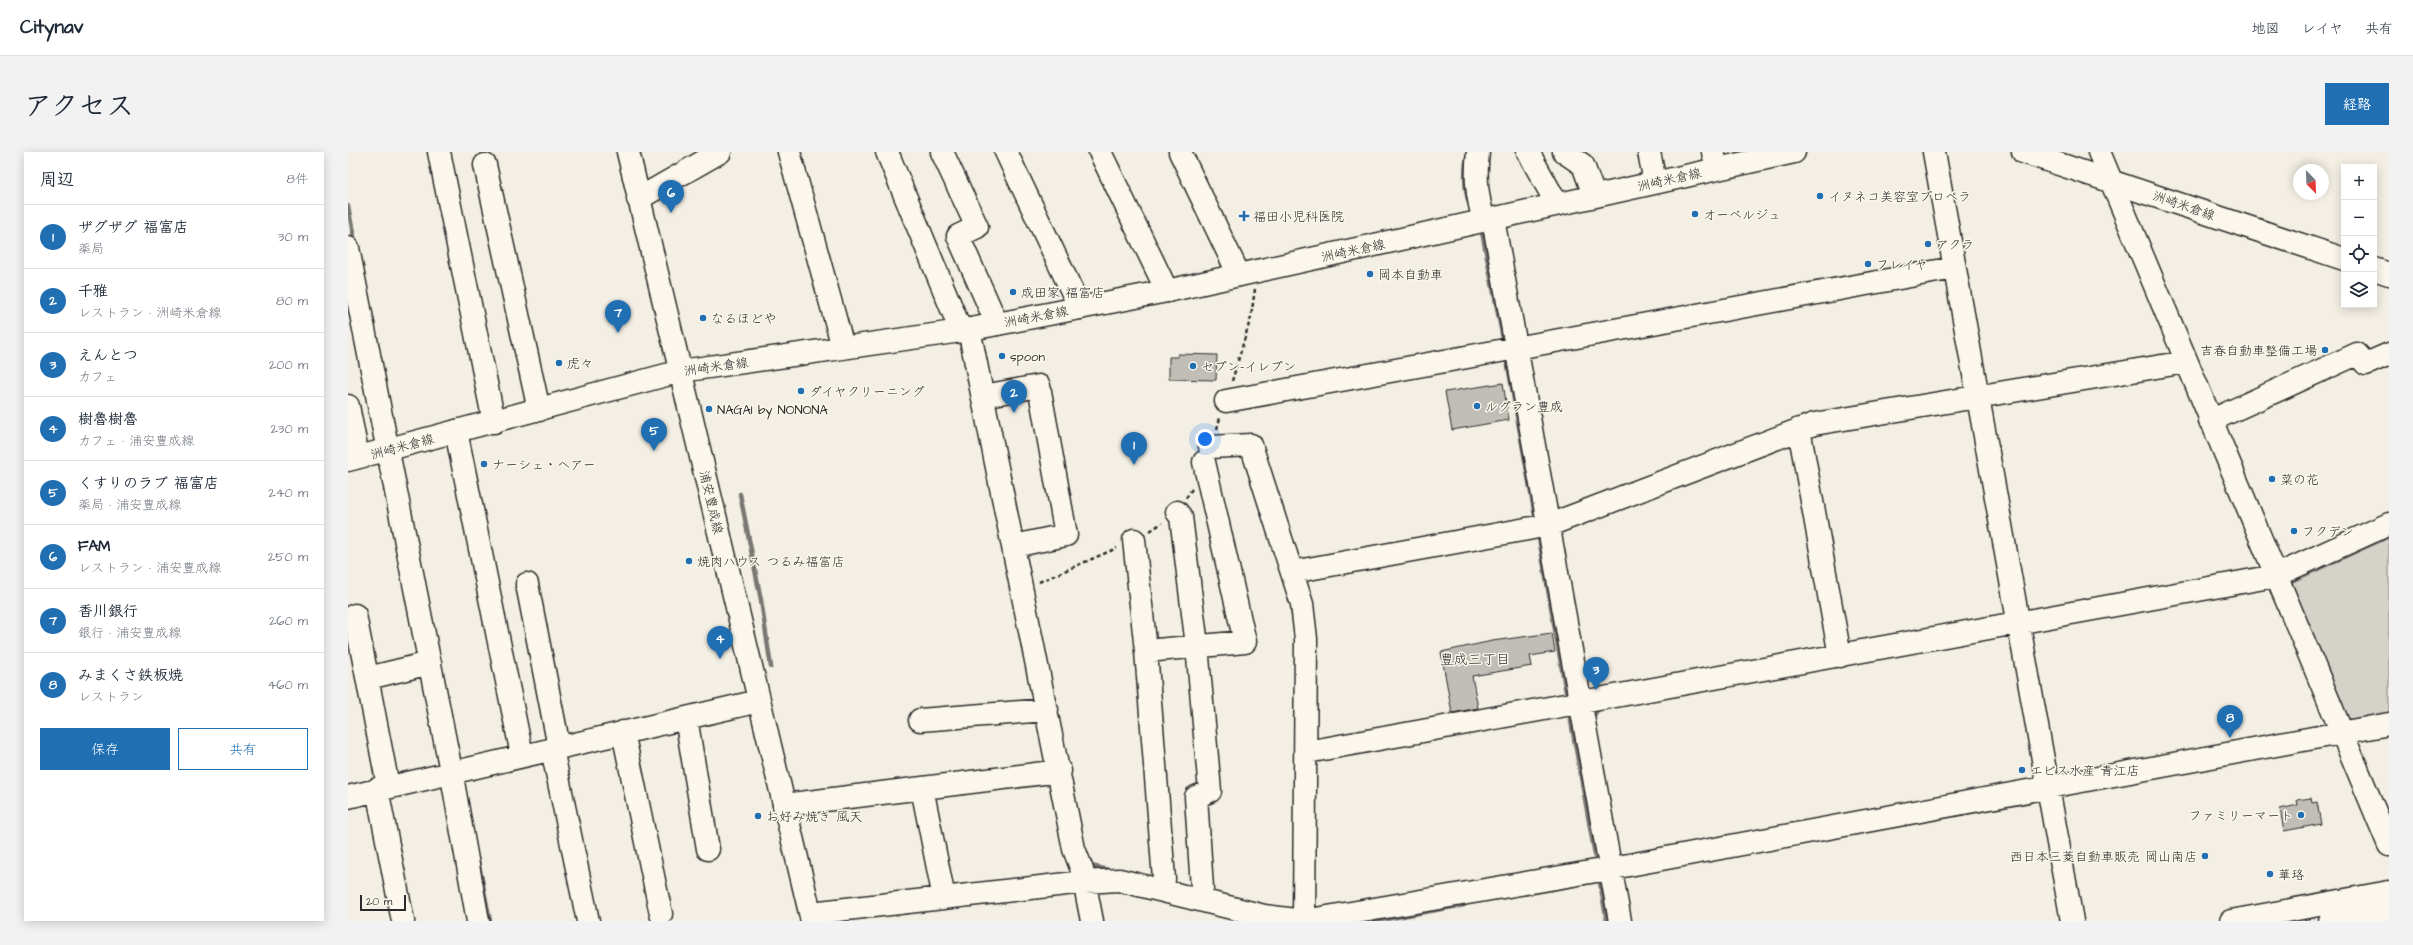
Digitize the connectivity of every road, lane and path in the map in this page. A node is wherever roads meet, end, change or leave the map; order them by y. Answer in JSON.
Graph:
{"nodes":[{"id":1,"x":439,"y":152,"type":"edge"},
{"id":2,"x":628,"y":152,"type":"edge"},
{"id":3,"x":720,"y":152,"type":"edge"},
{"id":4,"x":789,"y":152,"type":"edge"},
{"id":5,"x":887,"y":152,"type":"edge"},
{"id":6,"x":942,"y":152,"type":"edge"},
{"id":7,"x":1006,"y":152,"type":"edge"},
{"id":8,"x":1100,"y":152,"type":"edge"},
{"id":9,"x":1180,"y":152,"type":"edge"},
{"id":10,"x":1478,"y":152,"type":"edge"},
{"id":11,"x":1528,"y":152,"type":"edge"},
{"id":12,"x":1564,"y":152,"type":"edge"},
{"id":13,"x":1649,"y":152,"type":"edge"},
{"id":14,"x":1794,"y":152,"type":"edge"},
{"id":15,"x":1934,"y":152,"type":"edge"},
{"id":16,"x":2023,"y":152,"type":"edge"},
{"id":17,"x":2099,"y":152,"type":"edge"},
{"id":18,"x":1715,"y":160,"type":"edge"},
{"id":19,"x":485,"y":165,"type":"dead end"},
{"id":20,"x":2111,"y":180,"type":"junction"},
{"id":21,"x":1655,"y":182,"type":"junction"},
{"id":22,"x":1594,"y":195,"type":"junction"},
{"id":23,"x":638,"y":199,"type":"junction"},
{"id":24,"x":1557,"y":204,"type":"junction"},
{"id":25,"x":1489,"y":220,"type":"junction"},
{"id":26,"x":348,"y":248,"type":"edge"},
{"id":27,"x":2341,"y":258,"type":"edge"},
{"id":28,"x":1954,"y":268,"type":"junction"},
{"id":29,"x":2377,"y":270,"type":"edge"},
{"id":30,"x":1249,"y":273,"type":"junction"},
{"id":31,"x":2389,"y":274,"type":"edge"},
{"id":32,"x":1167,"y":291,"type":"junction"},
{"id":33,"x":1080,"y":308,"type":"junction"},
{"id":34,"x":998,"y":324,"type":"junction"},
{"id":35,"x":965,"y":330,"type":"junction"},
{"id":36,"x":844,"y":348,"type":"junction"},
{"id":37,"x":1508,"y":350,"type":"junction"},
{"id":38,"x":2389,"y":354,"type":"edge"},
{"id":39,"x":2186,"y":362,"type":"junction"},
{"id":40,"x":681,"y":371,"type":"junction"},
{"id":41,"x":983,"y":396,"type":"junction"},
{"id":42,"x":1979,"y":396,"type":"junction"},
{"id":43,"x":1226,"y":401,"type":"junction"},
{"id":44,"x":348,"y":406,"type":"edge"},
{"id":45,"x":539,"y":410,"type":"junction"},
{"id":46,"x":2210,"y":421,"type":"junction"},
{"id":47,"x":494,"y":422,"type":"junction"},
{"id":48,"x":1799,"y":429,"type":"junction"},
{"id":49,"x":456,"y":432,"type":"junction"},
{"id":50,"x":392,"y":448,"type":"junction"},
{"id":51,"x":1207,"y":455,"type":"junction"},
{"id":52,"x":353,"y":459,"type":"edge"},
{"id":53,"x":1177,"y":512,"type":"junction"},
{"id":54,"x":2389,"y":524,"type":"edge"},
{"id":55,"x":1541,"y":527,"type":"junction"},
{"id":56,"x":1134,"y":540,"type":"junction"},
{"id":57,"x":1014,"y":546,"type":"junction"},
{"id":58,"x":1292,"y":572,"type":"junction"},
{"id":59,"x":2278,"y":582,"type":"junction"},
{"id":60,"x":527,"y":584,"type":"dead end"},
{"id":61,"x":1023,"y":591,"type":"junction"},
{"id":62,"x":355,"y":615,"type":"dead end"},
{"id":63,"x":2020,"y":630,"type":"junction"},
{"id":64,"x":1197,"y":646,"type":"junction"},
{"id":65,"x":1146,"y":651,"type":"junction"},
{"id":66,"x":1840,"y":656,"type":"junction"},
{"id":67,"x":430,"y":663,"type":"junction"},
{"id":68,"x":368,"y":678,"type":"junction"},
{"id":69,"x":759,"y":701,"type":"junction"},
{"id":70,"x":1047,"y":710,"type":"junction"},
{"id":71,"x":1578,"y":711,"type":"junction"},
{"id":72,"x":686,"y":718,"type":"junction"},
{"id":73,"x":920,"y":720,"type":"dead end"},
{"id":74,"x":2389,"y":724,"type":"edge"},
{"id":75,"x":623,"y":732,"type":"junction"},
{"id":76,"x":2341,"y":732,"type":"junction"},
{"id":77,"x":556,"y":748,"type":"junction"},
{"id":78,"x":1307,"y":752,"type":"junction"},
{"id":79,"x":522,"y":755,"type":"junction"},
{"id":80,"x":458,"y":769,"type":"junction"},
{"id":81,"x":1060,"y":771,"type":"junction"},
{"id":82,"x":2048,"y":787,"type":"junction"},
{"id":83,"x":922,"y":788,"type":"junction"},
{"id":84,"x":380,"y":792,"type":"junction"},
{"id":85,"x":348,"y":796,"type":"edge"},
{"id":86,"x":784,"y":805,"type":"junction"},
{"id":87,"x":2389,"y":845,"type":"edge"},
{"id":88,"x":708,"y":849,"type":"dead end"},
{"id":89,"x":1602,"y":870,"type":"junction"},
{"id":90,"x":1080,"y":876,"type":"junction"},
{"id":91,"x":1164,"y":885,"type":"junction"},
{"id":92,"x":2389,"y":892,"type":"edge"},
{"id":93,"x":1201,"y":893,"type":"junction"},
{"id":94,"x":944,"y":898,"type":"junction"},
{"id":95,"x":2389,"y":911,"type":"edge"},
{"id":96,"x":661,"y":914,"type":"dead end"},
{"id":97,"x":812,"y":917,"type":"edge"},
{"id":98,"x":1293,"y":920,"type":"edge"},
{"id":99,"x":403,"y":921,"type":"edge"},
{"id":100,"x":478,"y":921,"type":"edge"},
{"id":101,"x":588,"y":921,"type":"edge"},
{"id":102,"x":1092,"y":921,"type":"edge"},
{"id":103,"x":1620,"y":921,"type":"edge"},
{"id":104,"x":2072,"y":921,"type":"edge"},
{"id":105,"x":2231,"y":921,"type":"edge"},
{"id":106,"x":2330,"y":921,"type":"edge"}],
"edges":[{"from":1,"to":47,"type":"main road"},
{"from":2,"to":23,"type":"main road","name":"浦安豊成線"},
{"from":3,"to":23,"type":"main road"},
{"from":4,"to":36,"type":"main road"},
{"from":5,"to":35,"type":"main road"},
{"from":6,"to":34,"type":"main road"},
{"from":7,"to":33,"type":"main road"},
{"from":8,"to":32,"type":"main road"},
{"from":9,"to":30,"type":"main road"},
{"from":10,"to":25,"type":"main road"},
{"from":11,"to":24,"type":"main road"},
{"from":12,"to":22,"type":"main road"},
{"from":13,"to":21,"type":"main road"},
{"from":14,"to":18,"type":"main road","name":"洲崎米倉線"},
{"from":15,"to":28,"type":"main road"},
{"from":16,"to":20,"type":"main road","name":"洲崎米倉線"},
{"from":17,"to":20,"type":"main road"},
{"from":18,"to":21,"type":"main road","name":"洲崎米倉線"},
{"from":19,"to":45,"type":"main road"},
{"from":20,"to":27,"type":"main road","name":"洲崎米倉線"},
{"from":20,"to":39,"type":"main road"},
{"from":21,"to":22,"type":"main road","name":"洲崎米倉線"},
{"from":22,"to":24,"type":"main road","name":"洲崎米倉線"},
{"from":23,"to":40,"type":"main road","name":"浦安豊成線"},
{"from":24,"to":25,"type":"main road","name":"洲崎米倉線"},
{"from":25,"to":30,"type":"main road","name":"洲崎米倉線"},
{"from":25,"to":37,"type":"main road"},
{"from":26,"to":50,"type":"main road"},
{"from":28,"to":37,"type":"main road"},
{"from":28,"to":42,"type":"main road"},
{"from":29,"to":31,"type":"main road"},
{"from":30,"to":32,"type":"main road","name":"洲崎米倉線"},
{"from":30,"to":43,"type":"path"},
{"from":32,"to":33,"type":"main road","name":"洲崎米倉線"},
{"from":33,"to":34,"type":"main road","name":"洲崎米倉線"},
{"from":34,"to":35,"type":"main road","name":"洲崎米倉線"},
{"from":35,"to":36,"type":"main road","name":"洲崎米倉線"},
{"from":35,"to":41,"type":"main road"},
{"from":36,"to":40,"type":"main road","name":"洲崎米倉線"},
{"from":37,"to":43,"type":"main road"},
{"from":37,"to":55,"type":"main road"},
{"from":38,"to":46,"type":"main road"},
{"from":39,"to":42,"type":"main road"},
{"from":39,"to":46,"type":"main road"},
{"from":40,"to":45,"type":"main road","name":"洲崎米倉線"},
{"from":40,"to":69,"type":"main road","name":"浦安豊成線"},
{"from":41,"to":57,"type":"main road"},
{"from":41,"to":57,"type":"main road"},
{"from":42,"to":48,"type":"main road"},
{"from":42,"to":63,"type":"main road"},
{"from":43,"to":51,"type":"path"},
{"from":44,"to":52,"type":"main road"},
{"from":45,"to":47,"type":"main road","name":"洲崎米倉線"},
{"from":46,"to":59,"type":"main road"},
{"from":47,"to":49,"type":"main road","name":"洲崎米倉線"},
{"from":48,"to":55,"type":"main road"},
{"from":48,"to":66,"type":"main road"},
{"from":49,"to":50,"type":"main road","name":"洲崎米倉線"},
{"from":49,"to":79,"type":"main road"},
{"from":50,"to":52,"type":"main road","name":"洲崎米倉線"},
{"from":50,"to":67,"type":"main road"},
{"from":51,"to":53,"type":"path"},
{"from":51,"to":58,"type":"main road"},
{"from":51,"to":64,"type":"main road"},
{"from":53,"to":56,"type":"path"},
{"from":53,"to":64,"type":"main road"},
{"from":54,"to":59,"type":"main road"},
{"from":55,"to":58,"type":"main road"},
{"from":55,"to":71,"type":"main road"},
{"from":56,"to":61,"type":"path"},
{"from":56,"to":65,"type":"main road"},
{"from":57,"to":61,"type":"main road"},
{"from":58,"to":78,"type":"main road"},
{"from":59,"to":63,"type":"main road"},
{"from":59,"to":76,"type":"main road"},
{"from":60,"to":77,"type":"main road"},
{"from":61,"to":70,"type":"main road"},
{"from":62,"to":68,"type":"main road"},
{"from":63,"to":66,"type":"main road"},
{"from":63,"to":82,"type":"main road"},
{"from":64,"to":65,"type":"main road"},
{"from":64,"to":93,"type":"main road"},
{"from":65,"to":91,"type":"main road"},
{"from":66,"to":71,"type":"main road"},
{"from":67,"to":68,"type":"main road"},
{"from":67,"to":80,"type":"main road"},
{"from":68,"to":84,"type":"main road"},
{"from":69,"to":72,"type":"main road"},
{"from":69,"to":86,"type":"main road","name":"浦安豊成線"},
{"from":70,"to":73,"type":"main road"},
{"from":70,"to":81,"type":"main road"},
{"from":71,"to":78,"type":"main road"},
{"from":71,"to":89,"type":"main road"},
{"from":72,"to":75,"type":"main road"},
{"from":72,"to":88,"type":"main road"},
{"from":74,"to":76,"type":"main road"},
{"from":75,"to":77,"type":"main road"},
{"from":75,"to":96,"type":"main road"},
{"from":76,"to":82,"type":"main road"},
{"from":76,"to":87,"type":"main road"},
{"from":77,"to":79,"type":"main road"},
{"from":77,"to":101,"type":"main road"},
{"from":78,"to":98,"type":"main road"},
{"from":79,"to":80,"type":"main road"},
{"from":80,"to":84,"type":"main road"},
{"from":80,"to":100,"type":"main road"},
{"from":81,"to":83,"type":"main road"},
{"from":81,"to":90,"type":"main road"},
{"from":82,"to":89,"type":"main road"},
{"from":82,"to":104,"type":"main road"},
{"from":83,"to":86,"type":"main road"},
{"from":83,"to":94,"type":"main road"},
{"from":84,"to":85,"type":"main road"},
{"from":84,"to":99,"type":"main road"},
{"from":86,"to":97,"type":"main road","name":"浦安豊成線"},
{"from":89,"to":98,"type":"main road"},
{"from":89,"to":103,"type":"main road"},
{"from":90,"to":91,"type":"main road"},
{"from":90,"to":94,"type":"main road"},
{"from":90,"to":102,"type":"main road"},
{"from":91,"to":93,"type":"main road"},
{"from":92,"to":105,"type":"main road"},
{"from":93,"to":98,"type":"main road"},
{"from":94,"to":97,"type":"main road"},
{"from":95,"to":106,"type":"main road"}]}
